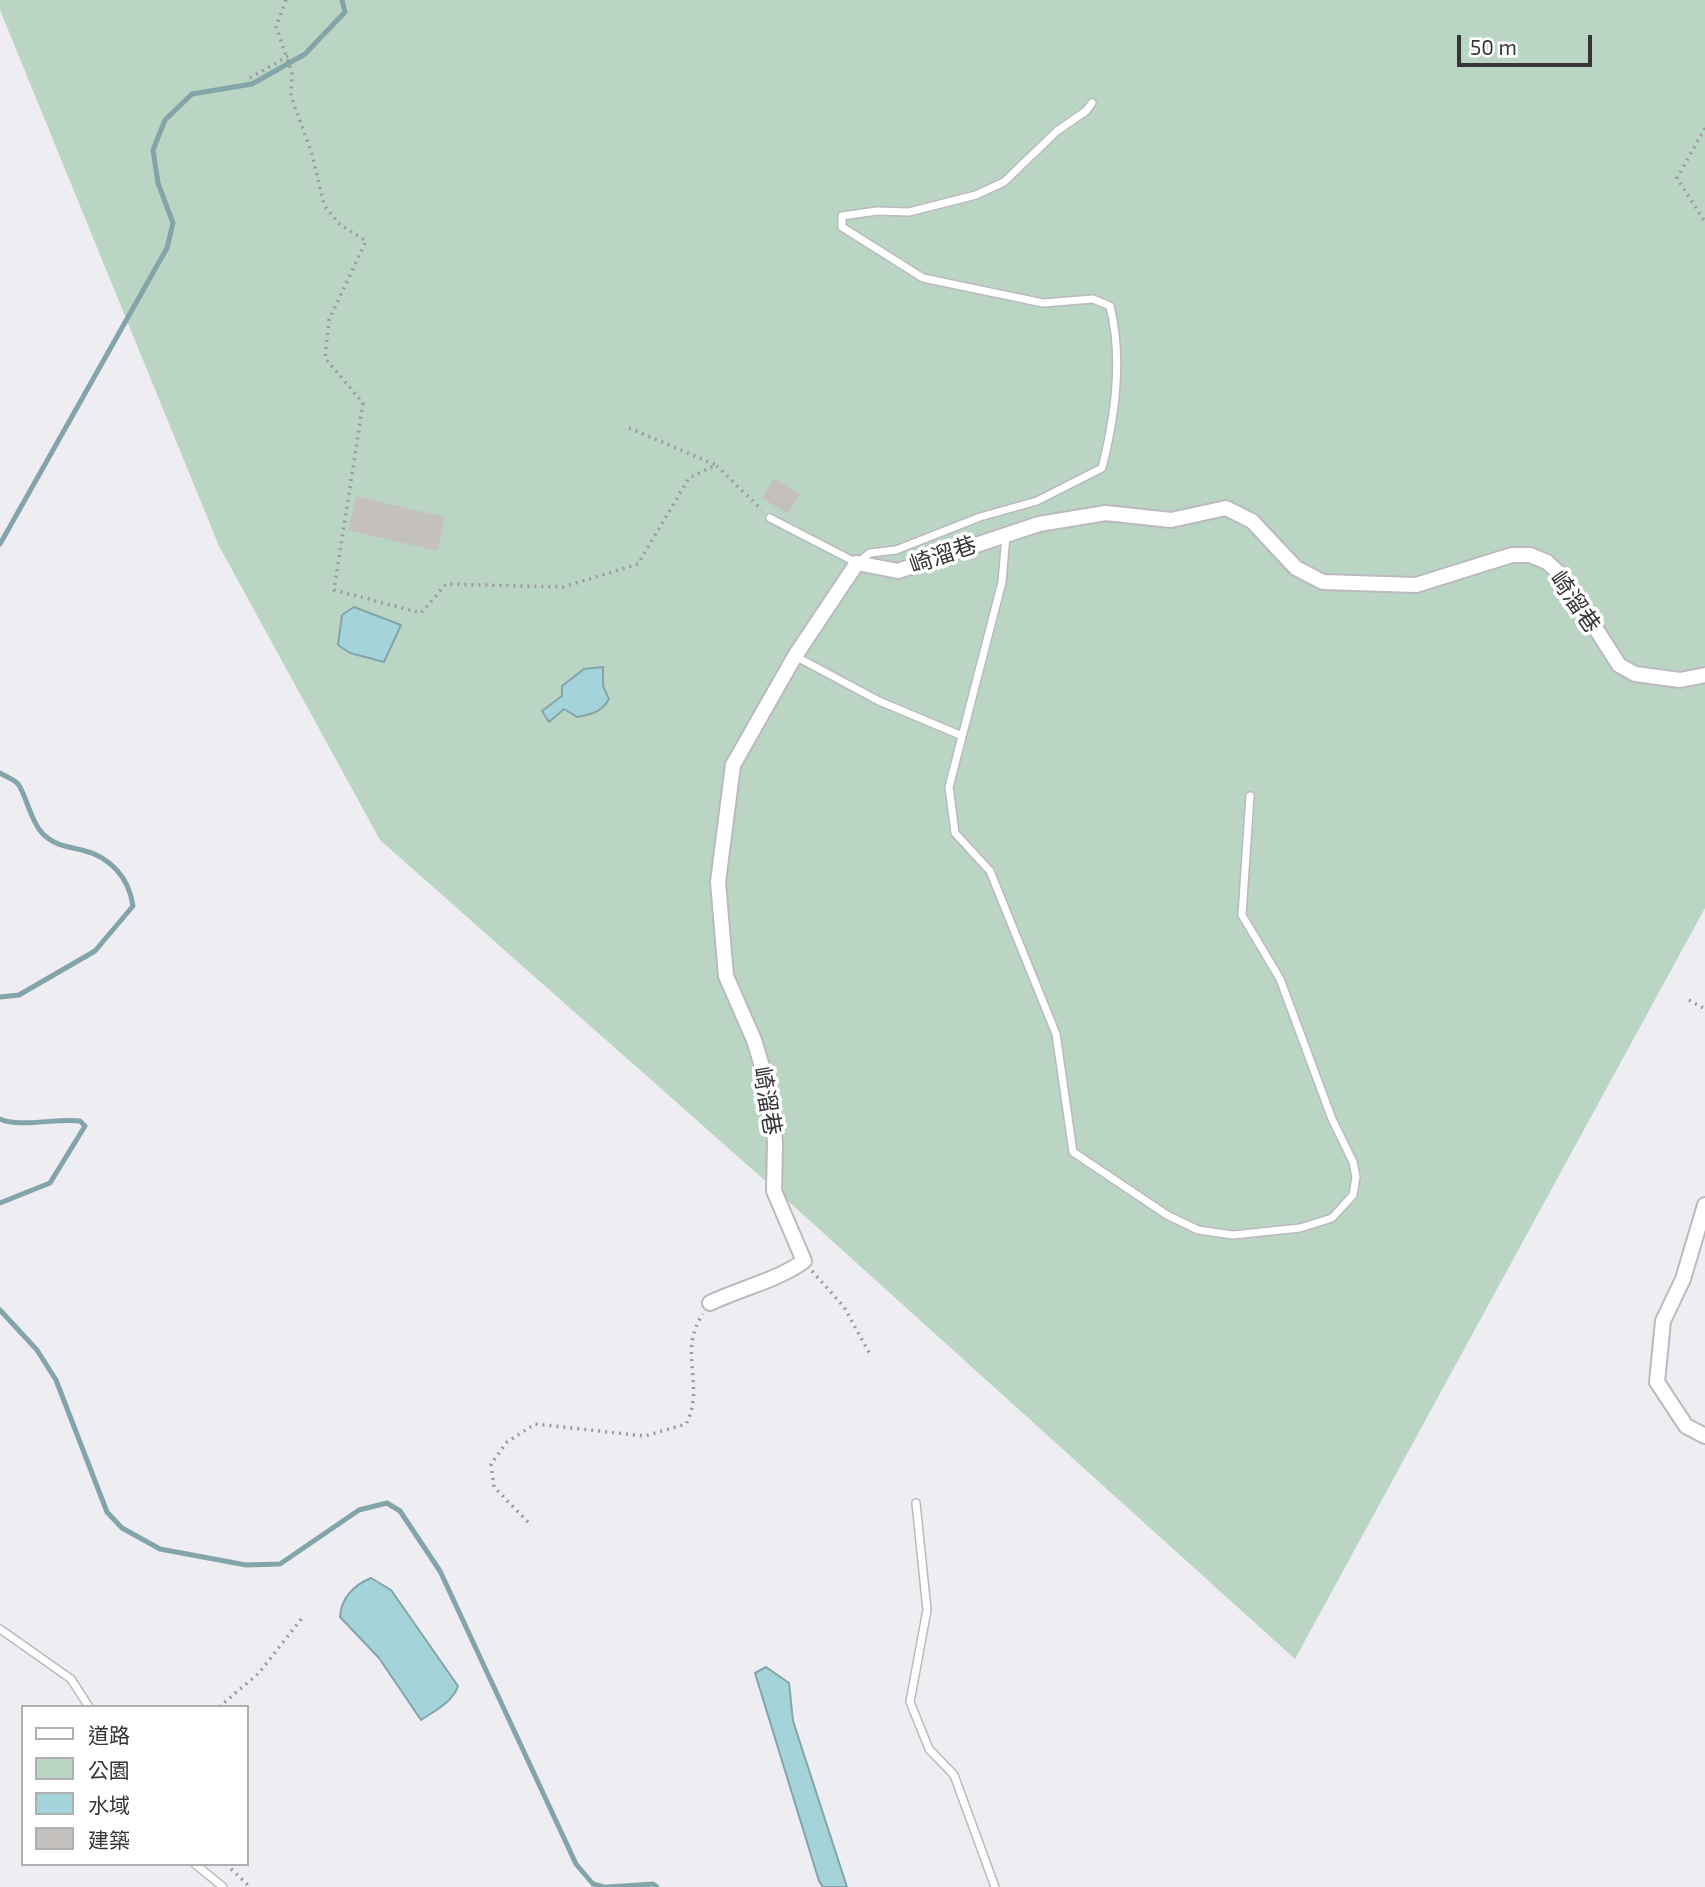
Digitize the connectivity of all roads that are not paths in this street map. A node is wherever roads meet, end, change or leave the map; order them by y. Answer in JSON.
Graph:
{"nodes":[{"id":1,"x":1092,"y":103,"type":"dead end"},
{"id":2,"x":770,"y":518,"type":"road end"},
{"id":3,"x":1006,"y":534,"type":"junction"},
{"id":4,"x":857,"y":563,"type":"junction"},
{"id":5,"x":795,"y":656,"type":"junction"},
{"id":6,"x":1705,"y":675,"type":"edge"},
{"id":7,"x":960,"y":735,"type":"junction"},
{"id":8,"x":1250,"y":796,"type":"dead end"},
{"id":9,"x":1705,"y":1205,"type":"edge"},
{"id":10,"x":710,"y":1303,"type":"road end"},
{"id":11,"x":1705,"y":1436,"type":"edge"},
{"id":12,"x":916,"y":1503,"type":"dead end"},
{"id":13,"x":0,"y":1629,"type":"edge"},
{"id":14,"x":88,"y":1705,"type":"edge"},
{"id":15,"x":197,"y":1866,"type":"edge"},
{"id":16,"x":223,"y":1887,"type":"edge"},
{"id":17,"x":995,"y":1887,"type":"edge"}],
"edges":[{"from":1,"to":4,"type":"lane"},
{"from":2,"to":4,"type":"lane"},
{"from":3,"to":4,"type":"street","name":"崎溜巷"},
{"from":3,"to":6,"type":"street","name":"崎溜巷"},
{"from":3,"to":7,"type":"lane"},
{"from":4,"to":5,"type":"street","name":"崎溜巷"},
{"from":5,"to":7,"type":"lane"},
{"from":5,"to":10,"type":"street","name":"崎溜巷"},
{"from":7,"to":8,"type":"lane"},
{"from":9,"to":11,"type":"street"},
{"from":12,"to":17,"type":"lane"},
{"from":13,"to":14,"type":"lane"},
{"from":15,"to":16,"type":"lane"}]}
